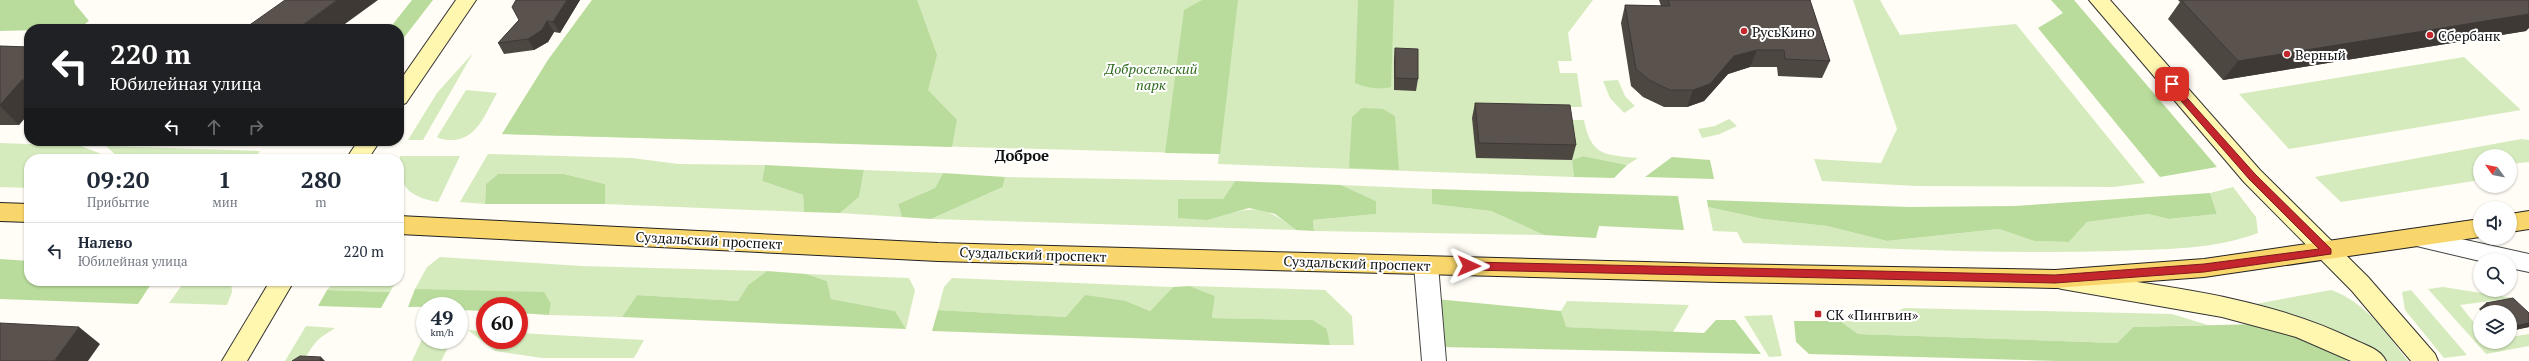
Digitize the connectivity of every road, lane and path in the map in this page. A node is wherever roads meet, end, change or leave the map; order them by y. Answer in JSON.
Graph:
{"nodes":[{"id":1,"x":466,"y":0,"type":"edge"},
{"id":2,"x":2099,"y":0,"type":"edge"},
{"id":3,"x":404,"y":91,"type":"edge"},
{"id":4,"x":0,"y":212,"type":"edge"},
{"id":5,"x":24,"y":213,"type":"edge"},
{"id":6,"x":2529,"y":220,"type":"edge"},
{"id":7,"x":2517,"y":222,"type":"edge"},
{"id":8,"x":404,"y":225,"type":"edge"},
{"id":9,"x":2473,"y":229,"type":"edge"},
{"id":10,"x":2416,"y":238,"type":"junction"},
{"id":11,"x":2327,"y":251,"type":"junction"},
{"id":12,"x":2529,"y":263,"type":"edge"},
{"id":13,"x":1426,"y":265,"type":"junction"},
{"id":14,"x":2055,"y":279,"type":"junction"},
{"id":15,"x":279,"y":286,"type":"edge"},
{"id":16,"x":234,"y":361,"type":"edge"},
{"id":17,"x":1434,"y":361,"type":"edge"},
{"id":18,"x":2374,"y":361,"type":"edge"},
{"id":19,"x":2426,"y":361,"type":"edge"}],
"edges":[{"from":1,"to":3,"type":"main road"},
{"from":2,"to":11,"type":"main road"},
{"from":4,"to":5,"type":"main road"},
{"from":6,"to":7,"type":"main road"},
{"from":8,"to":13,"type":"main road","name":"Суздальский проспект"},
{"from":9,"to":10,"type":"main road","name":"Суздальский проспект"},
{"from":10,"to":11,"type":"main road","name":"Суздальский проспект"},
{"from":10,"to":12,"type":"street"},
{"from":11,"to":14,"type":"main road","name":"Суздальский проспект"},
{"from":11,"to":19,"type":"main road"},
{"from":13,"to":14,"type":"main road","name":"Суздальский проспект"},
{"from":13,"to":17,"type":"street"},
{"from":14,"to":18,"type":"main road"},
{"from":15,"to":16,"type":"main road"}]}
